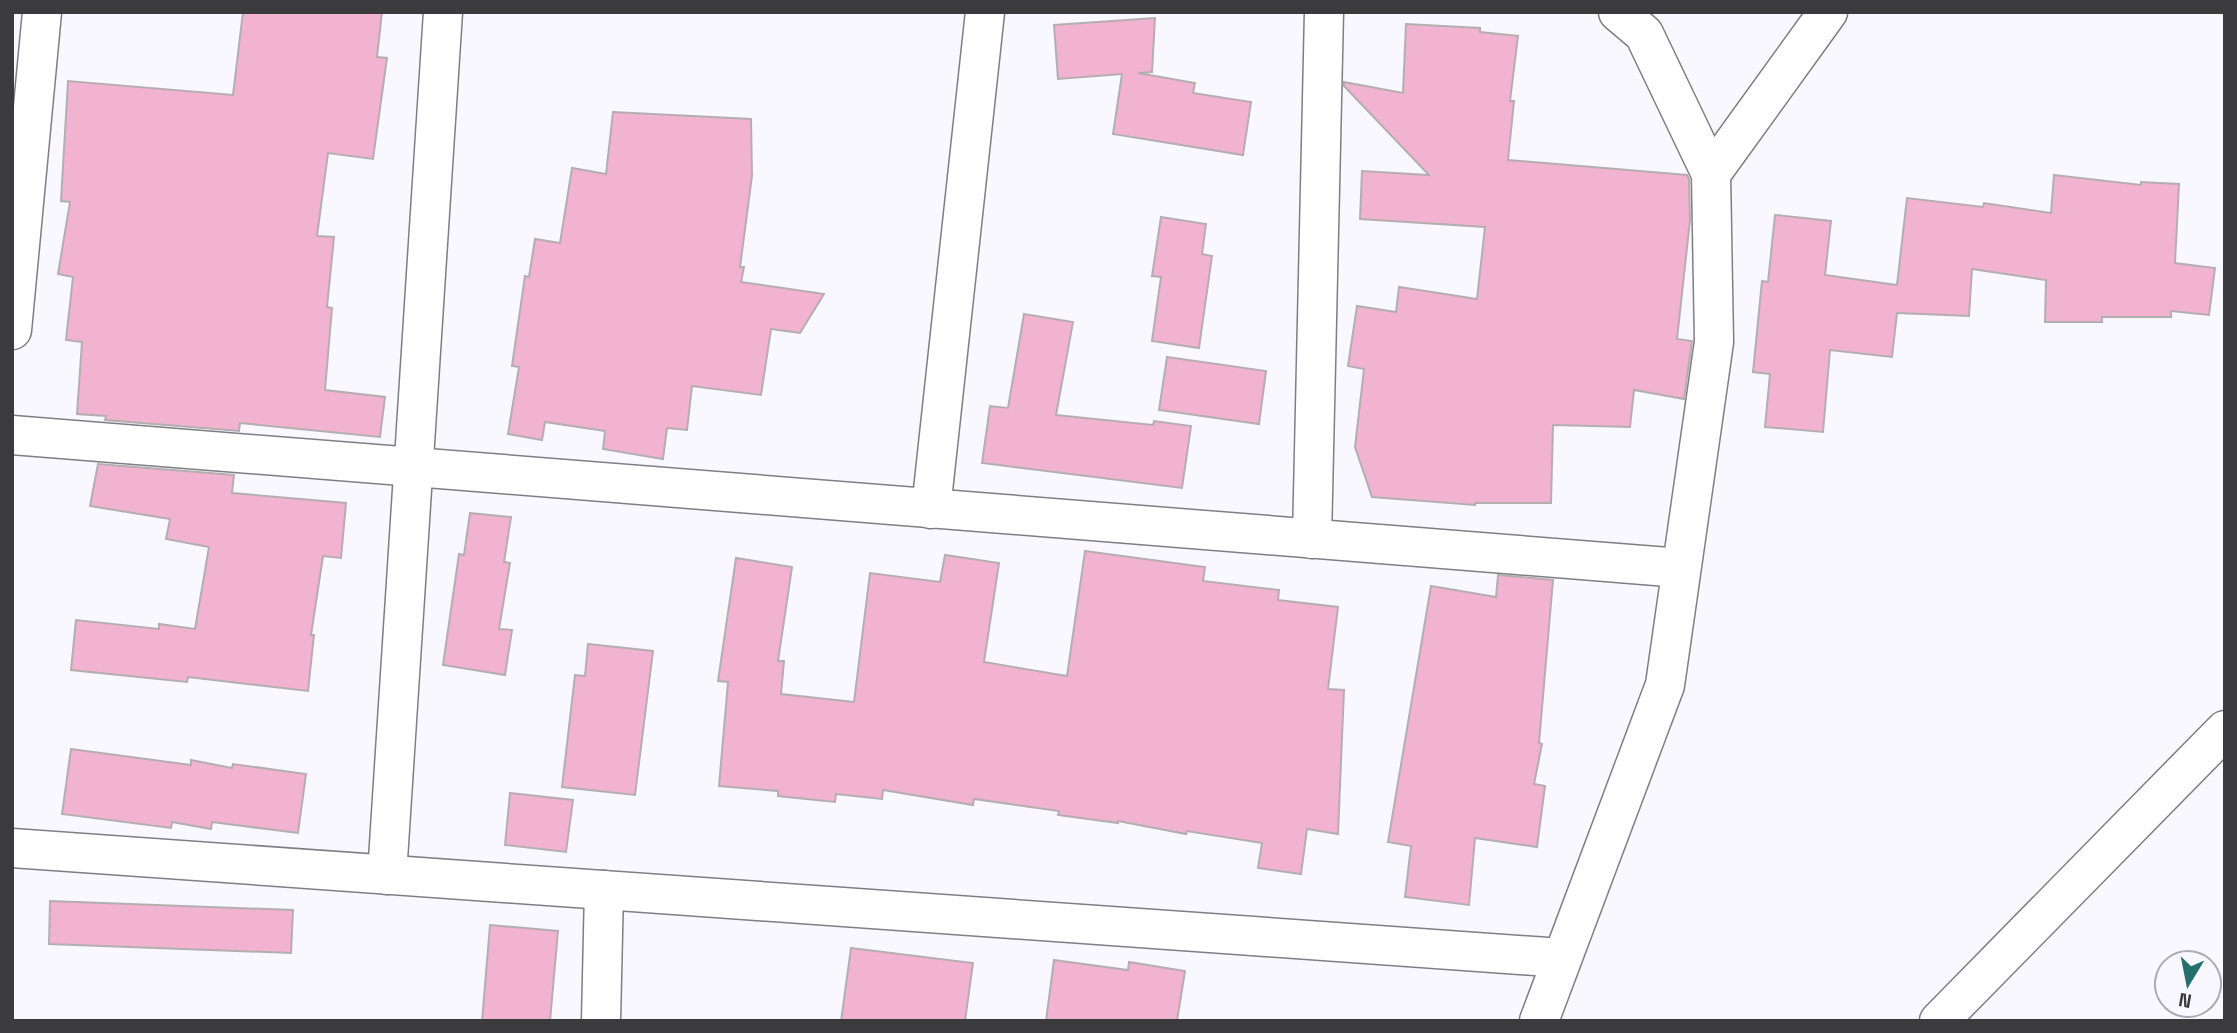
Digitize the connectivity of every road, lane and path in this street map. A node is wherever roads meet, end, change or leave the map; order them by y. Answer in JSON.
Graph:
{"nodes":[{"id":1,"x":42,"y":12,"type":"edge"},
{"id":2,"x":443,"y":12,"type":"edge"},
{"id":3,"x":985,"y":12,"type":"edge"},
{"id":4,"x":1324,"y":12,"type":"edge"},
{"id":5,"x":1618,"y":12,"type":"edge"},
{"id":6,"x":1828,"y":12,"type":"edge"},
{"id":7,"x":1711,"y":174,"type":"junction"},
{"id":8,"x":12,"y":330,"type":"edge"},
{"id":9,"x":12,"y":435,"type":"edge"},
{"id":10,"x":413,"y":468,"type":"junction"},
{"id":11,"x":931,"y":509,"type":"junction"},
{"id":12,"x":1312,"y":539,"type":"junction"},
{"id":13,"x":1681,"y":568,"type":"junction"},
{"id":14,"x":2225,"y":730,"type":"edge"},
{"id":15,"x":12,"y":848,"type":"edge"},
{"id":16,"x":387,"y":875,"type":"junction"},
{"id":17,"x":604,"y":890,"type":"junction"},
{"id":18,"x":1562,"y":958,"type":"junction"},
{"id":19,"x":601,"y":1021,"type":"edge"},
{"id":20,"x":1539,"y":1021,"type":"edge"},
{"id":21,"x":1939,"y":1021,"type":"edge"}],
"edges":[{"from":1,"to":8,"type":"street"},
{"from":2,"to":10,"type":"street"},
{"from":3,"to":11,"type":"street"},
{"from":4,"to":12,"type":"street"},
{"from":5,"to":7,"type":"street"},
{"from":6,"to":7,"type":"street"},
{"from":7,"to":13,"type":"street"},
{"from":9,"to":10,"type":"street"},
{"from":10,"to":11,"type":"street"},
{"from":10,"to":16,"type":"street"},
{"from":11,"to":12,"type":"street"},
{"from":12,"to":13,"type":"street"},
{"from":13,"to":18,"type":"street"},
{"from":14,"to":21,"type":"street"},
{"from":15,"to":16,"type":"street"},
{"from":16,"to":17,"type":"street"},
{"from":17,"to":18,"type":"street"},
{"from":17,"to":19,"type":"street"},
{"from":18,"to":20,"type":"street"}]}
